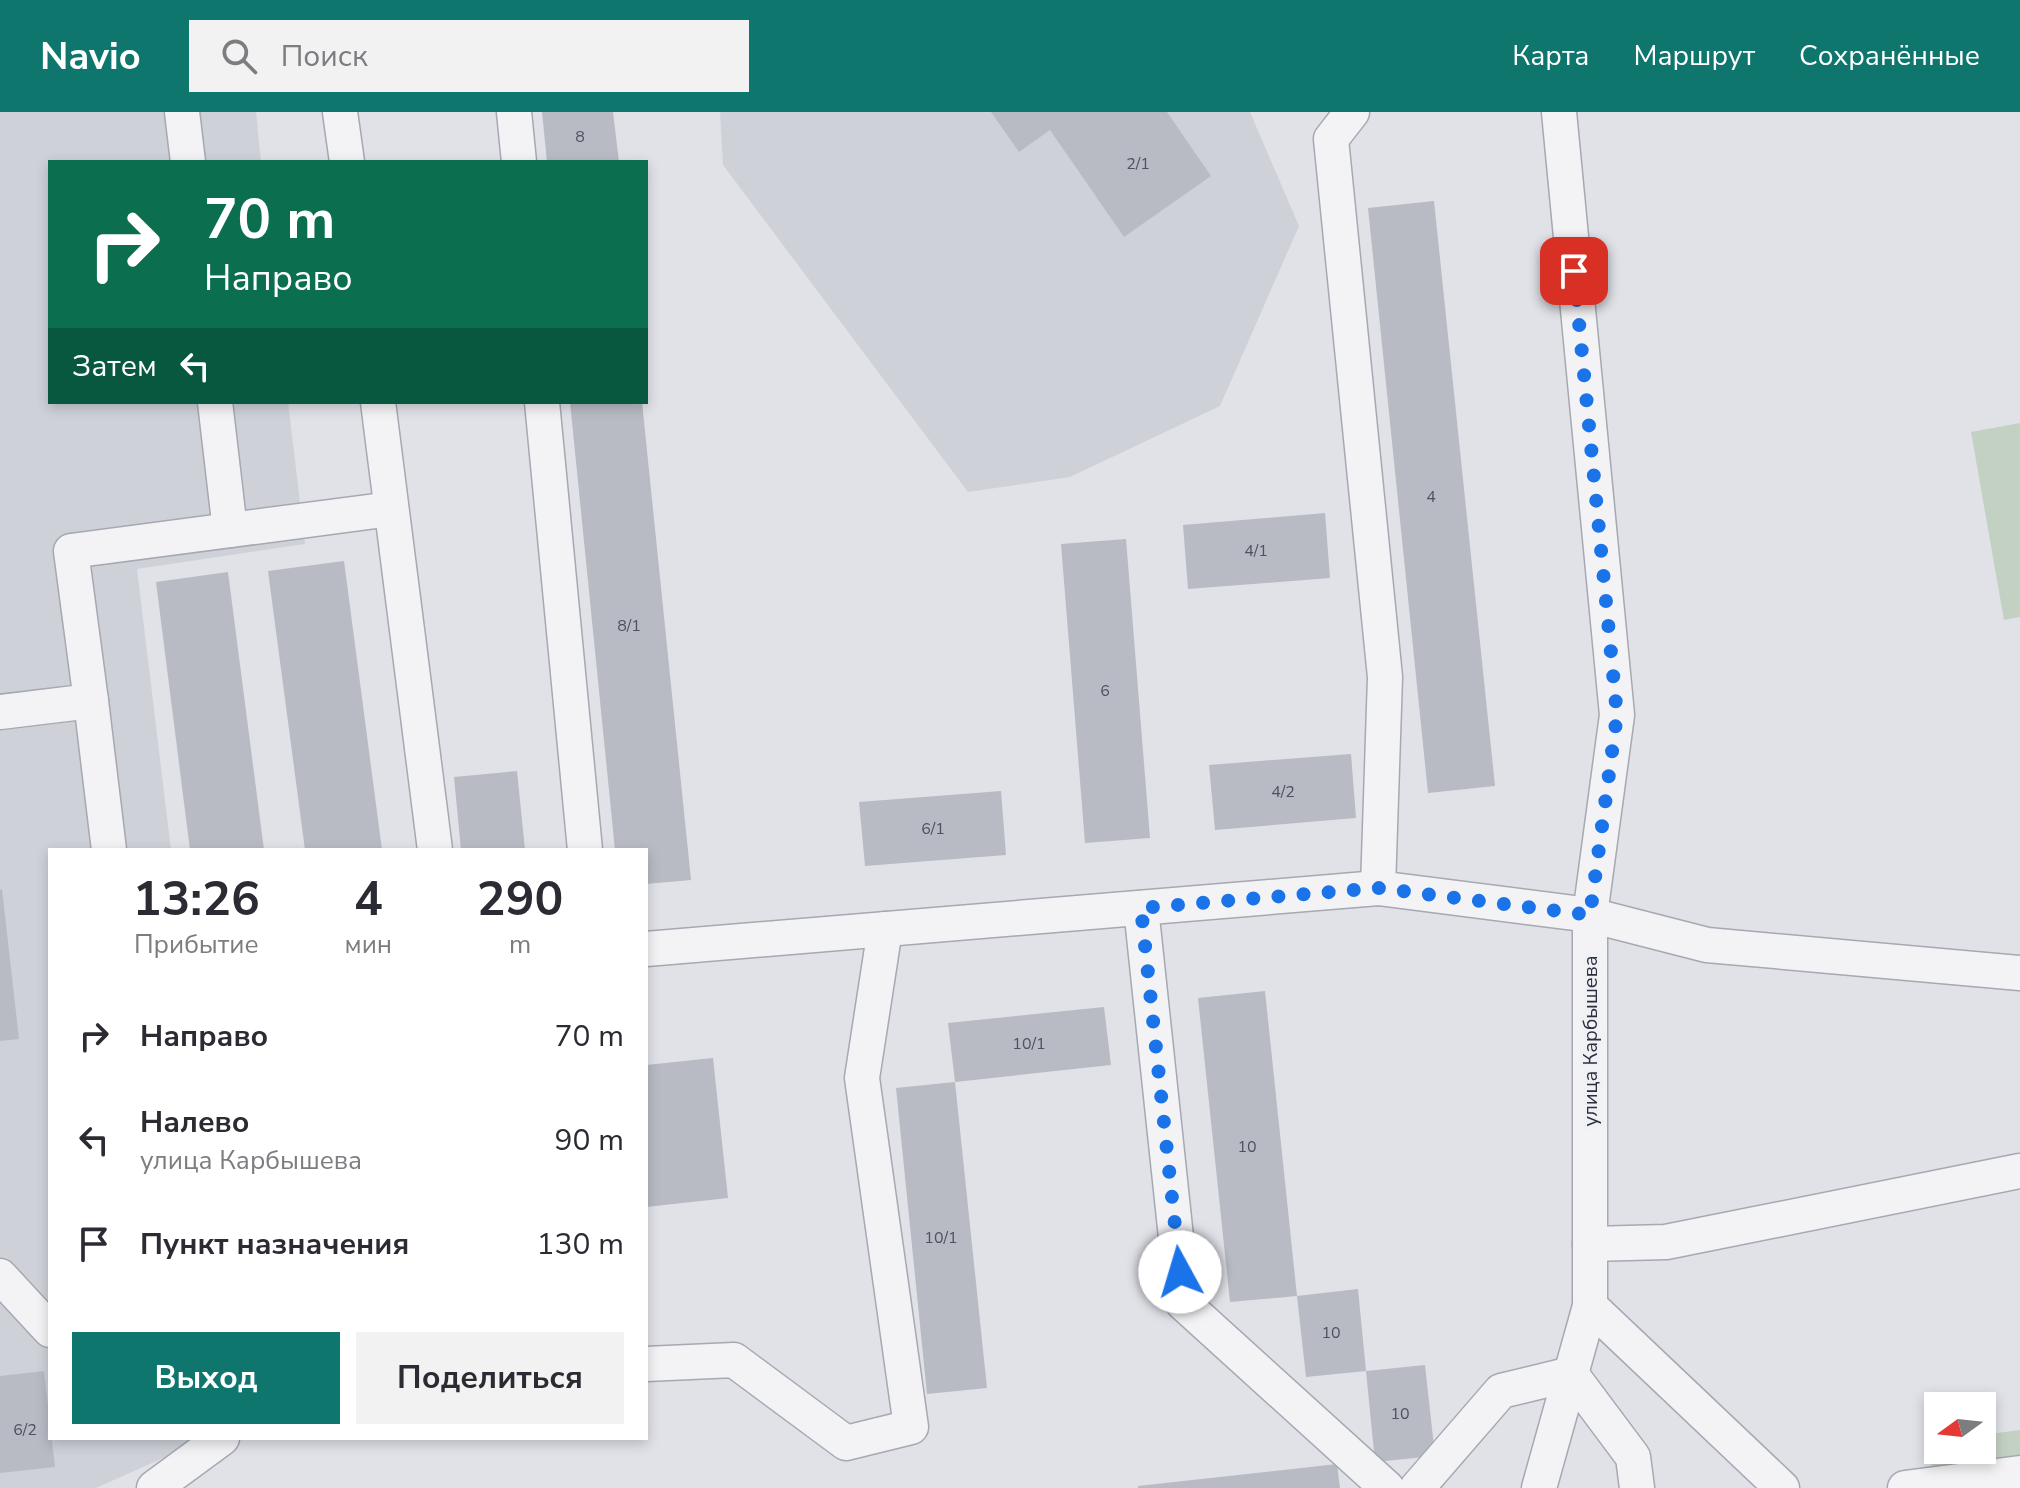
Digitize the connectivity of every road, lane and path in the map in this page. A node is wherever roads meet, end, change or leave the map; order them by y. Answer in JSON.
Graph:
{"nodes":[{"id":1,"x":182,"y":112,"type":"edge"},
{"id":2,"x":340,"y":112,"type":"edge"},
{"id":3,"x":514,"y":112,"type":"edge"},
{"id":4,"x":1352,"y":112,"type":"edge"},
{"id":5,"x":1559,"y":112,"type":"edge"},
{"id":6,"x":188,"y":160,"type":"edge"},
{"id":7,"x":347,"y":160,"type":"edge"},
{"id":8,"x":519,"y":160,"type":"edge"},
{"id":9,"x":215,"y":404,"type":"edge"},
{"id":10,"x":378,"y":404,"type":"edge"},
{"id":11,"x":542,"y":404,"type":"edge"},
{"id":12,"x":391,"y":509,"type":"junction"},
{"id":13,"x":230,"y":530,"type":"junction"},
{"id":14,"x":91,"y":701,"type":"junction"},
{"id":15,"x":0,"y":712,"type":"edge"},
{"id":16,"x":109,"y":848,"type":"edge"},
{"id":17,"x":435,"y":848,"type":"edge"},
{"id":18,"x":585,"y":848,"type":"edge"},
{"id":19,"x":1378,"y":888,"type":"junction"},
{"id":20,"x":1141,"y":908,"type":"junction"},
{"id":21,"x":1590,"y":915,"type":"junction"},
{"id":22,"x":885,"y":929,"type":"junction"},
{"id":23,"x":648,"y":949,"type":"edge"},
{"id":24,"x":2020,"y":973,"type":"edge"},
{"id":25,"x":2020,"y":1171,"type":"edge"},
{"id":26,"x":1590,"y":1244,"type":"junction"},
{"id":27,"x":0,"y":1276,"type":"edge"},
{"id":28,"x":1590,"y":1306,"type":"junction"},
{"id":29,"x":48,"y":1328,"type":"edge"},
{"id":30,"x":648,"y":1364,"type":"edge"},
{"id":31,"x":1571,"y":1374,"type":"junction"},
{"id":32,"x":219,"y":1440,"type":"edge"},
{"id":33,"x":2020,"y":1473,"type":"edge"},
{"id":34,"x":154,"y":1488,"type":"edge"},
{"id":35,"x":1387,"y":1488,"type":"edge"},
{"id":36,"x":1417,"y":1488,"type":"edge"},
{"id":37,"x":1539,"y":1488,"type":"edge"},
{"id":38,"x":1637,"y":1488,"type":"edge"},
{"id":39,"x":1782,"y":1488,"type":"edge"},
{"id":40,"x":1905,"y":1488,"type":"edge"}],
"edges":[{"from":1,"to":6,"type":"street"},
{"from":2,"to":7,"type":"street"},
{"from":3,"to":8,"type":"street"},
{"from":4,"to":19,"type":"street"},
{"from":5,"to":21,"type":"street","name":"улица Карбышева"},
{"from":9,"to":13,"type":"street"},
{"from":10,"to":12,"type":"street"},
{"from":11,"to":18,"type":"street"},
{"from":12,"to":13,"type":"street"},
{"from":12,"to":17,"type":"street"},
{"from":13,"to":14,"type":"street"},
{"from":14,"to":15,"type":"street"},
{"from":14,"to":16,"type":"street"},
{"from":19,"to":20,"type":"street"},
{"from":19,"to":21,"type":"street"},
{"from":20,"to":22,"type":"street"},
{"from":20,"to":35,"type":"street"},
{"from":21,"to":24,"type":"street"},
{"from":21,"to":26,"type":"street","name":"улица Карбышева"},
{"from":22,"to":23,"type":"street"},
{"from":22,"to":30,"type":"street"},
{"from":25,"to":26,"type":"street"},
{"from":26,"to":28,"type":"street","name":"улица Карбышева"},
{"from":27,"to":29,"type":"street"},
{"from":28,"to":31,"type":"street","name":"улица Карбышева"},
{"from":28,"to":39,"type":"street"},
{"from":31,"to":36,"type":"street"},
{"from":31,"to":37,"type":"street","name":"улица Карбышева"},
{"from":31,"to":38,"type":"street"},
{"from":32,"to":34,"type":"street"},
{"from":33,"to":40,"type":"street"}]}
